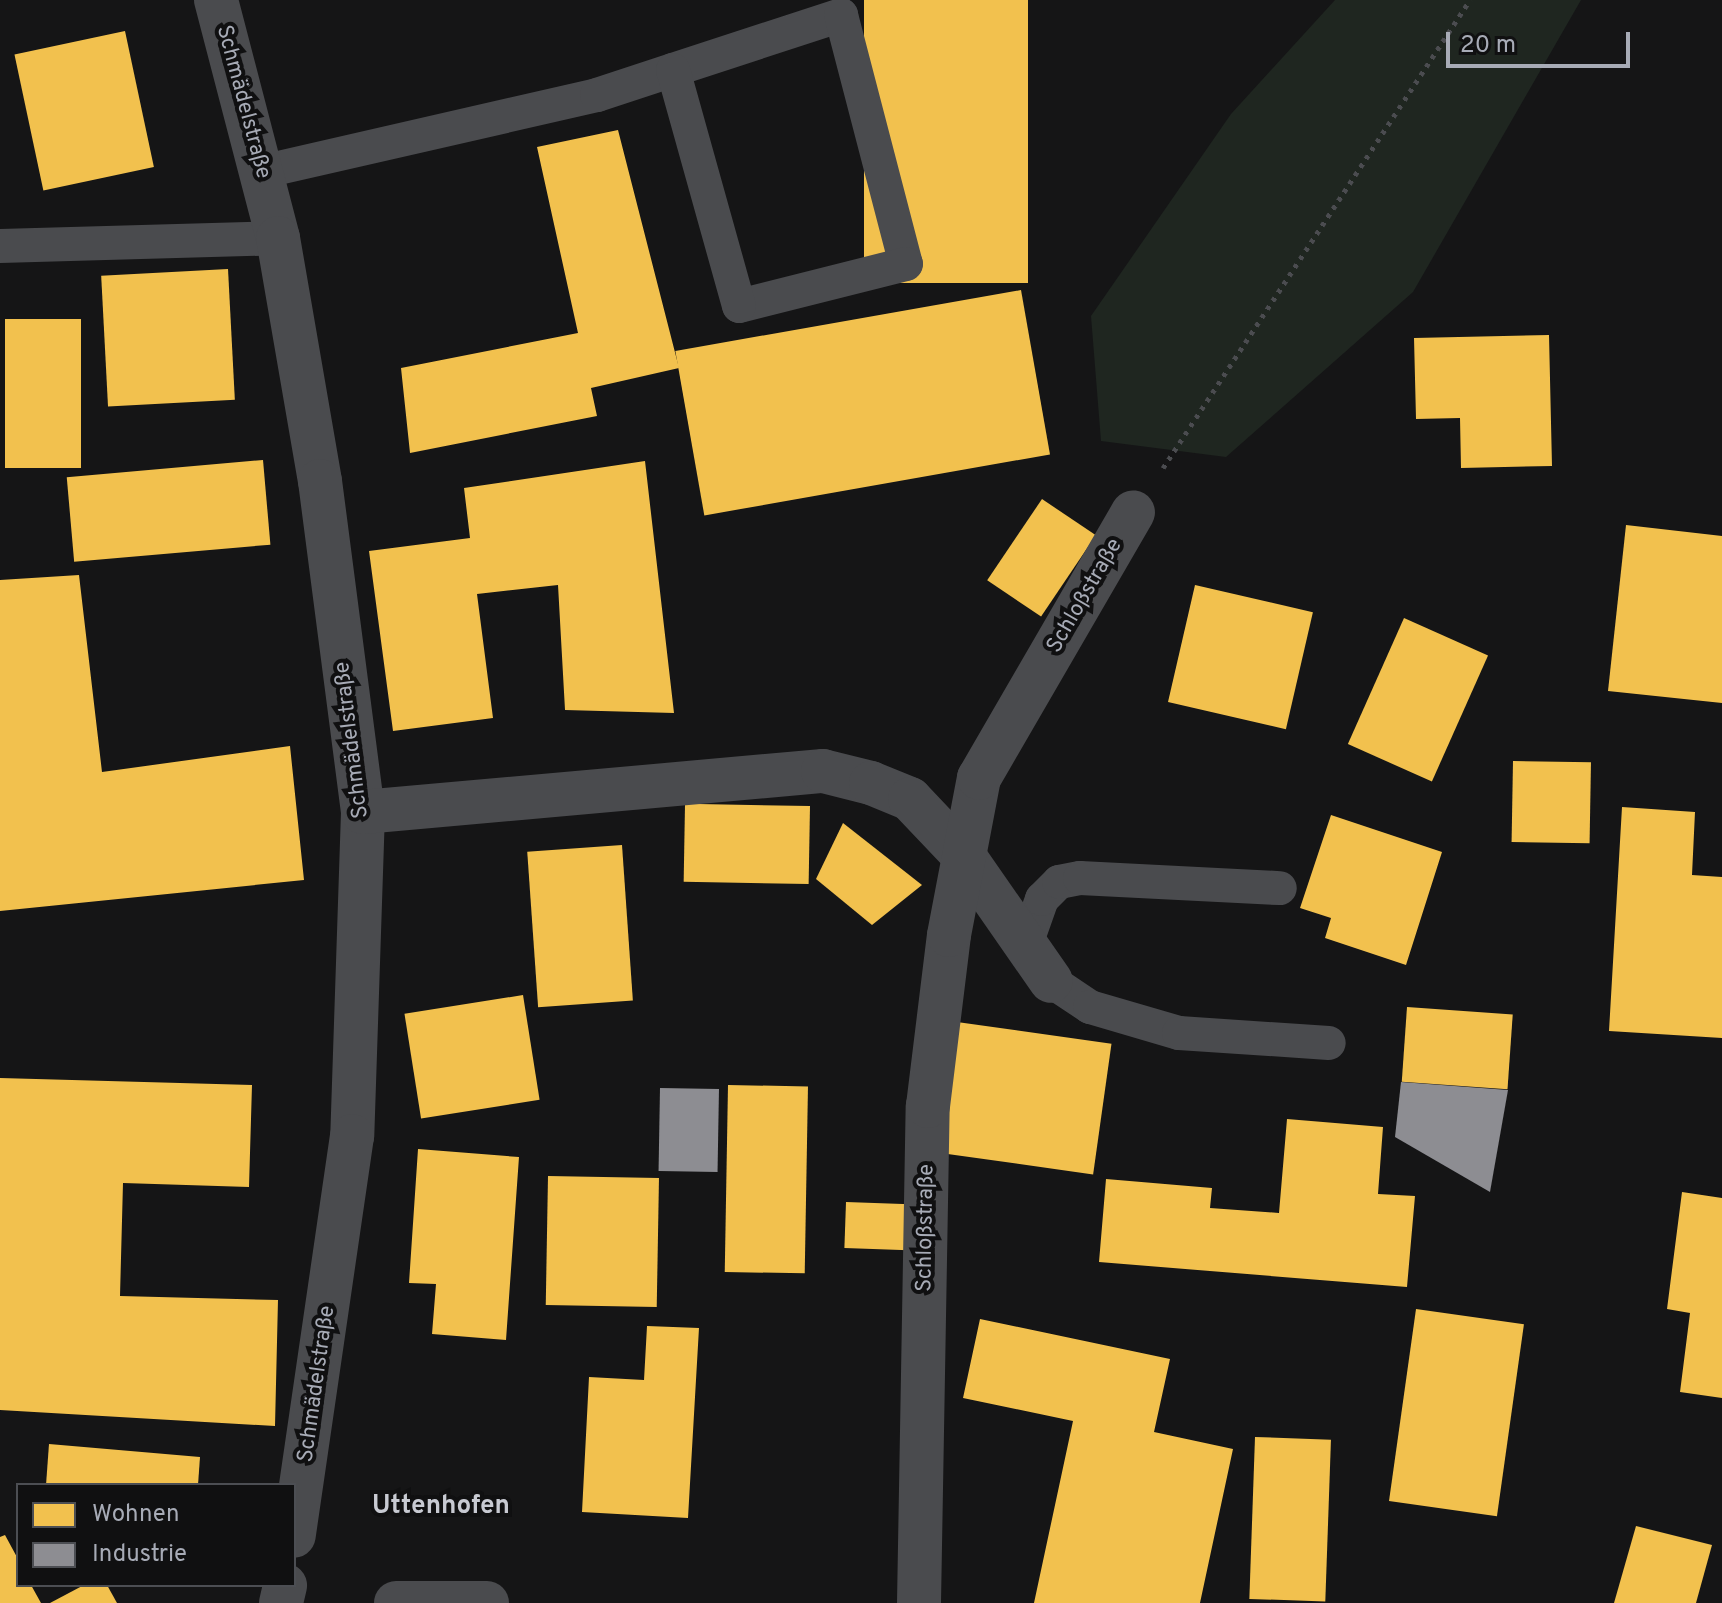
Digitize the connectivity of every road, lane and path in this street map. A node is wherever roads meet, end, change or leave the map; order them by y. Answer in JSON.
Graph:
{"nodes":[{"id":1,"x":216,"y":0,"type":"edge"},
{"id":2,"x":1470,"y":0,"type":"edge"},
{"id":3,"x":673,"y":70,"type":"junction"},
{"id":4,"x":261,"y":172,"type":"junction"},
{"id":5,"x":278,"y":238,"type":"junction"},
{"id":6,"x":0,"y":246,"type":"edge"},
{"id":7,"x":1133,"y":512,"type":"joint"},
{"id":8,"x":363,"y":812,"type":"junction"},
{"id":9,"x":964,"y":856,"type":"junction"},
{"id":10,"x":1280,"y":888,"type":"dead end"},
{"id":11,"x":1038,"y":964,"type":"junction"},
{"id":12,"x":1329,"y":1043,"type":"dead end"},
{"id":13,"x":296,"y":1522,"type":"edge"},
{"id":14,"x":396,"y":1603,"type":"edge"},
{"id":15,"x":487,"y":1603,"type":"edge"},
{"id":16,"x":919,"y":1603,"type":"edge"}],
"edges":[{"from":1,"to":4,"type":"street","name":"Schmädelstraße"},
{"from":2,"to":7,"type":"path"},
{"from":3,"to":3,"type":"lane"},
{"from":3,"to":4,"type":"lane"},
{"from":4,"to":5,"type":"street","name":"Schmädelstraße"},
{"from":5,"to":6,"type":"lane"},
{"from":5,"to":8,"type":"street","name":"Schmädelstraße"},
{"from":7,"to":9,"type":"street","name":"Schloßstraße"},
{"from":8,"to":9,"type":"street"},
{"from":8,"to":13,"type":"street","name":"Schmädelstraße"},
{"from":9,"to":11,"type":"street"},
{"from":9,"to":16,"type":"street","name":"Schloßstraße"},
{"from":10,"to":11,"type":"lane"},
{"from":11,"to":12,"type":"lane"},
{"from":14,"to":15,"type":"street"}]}
